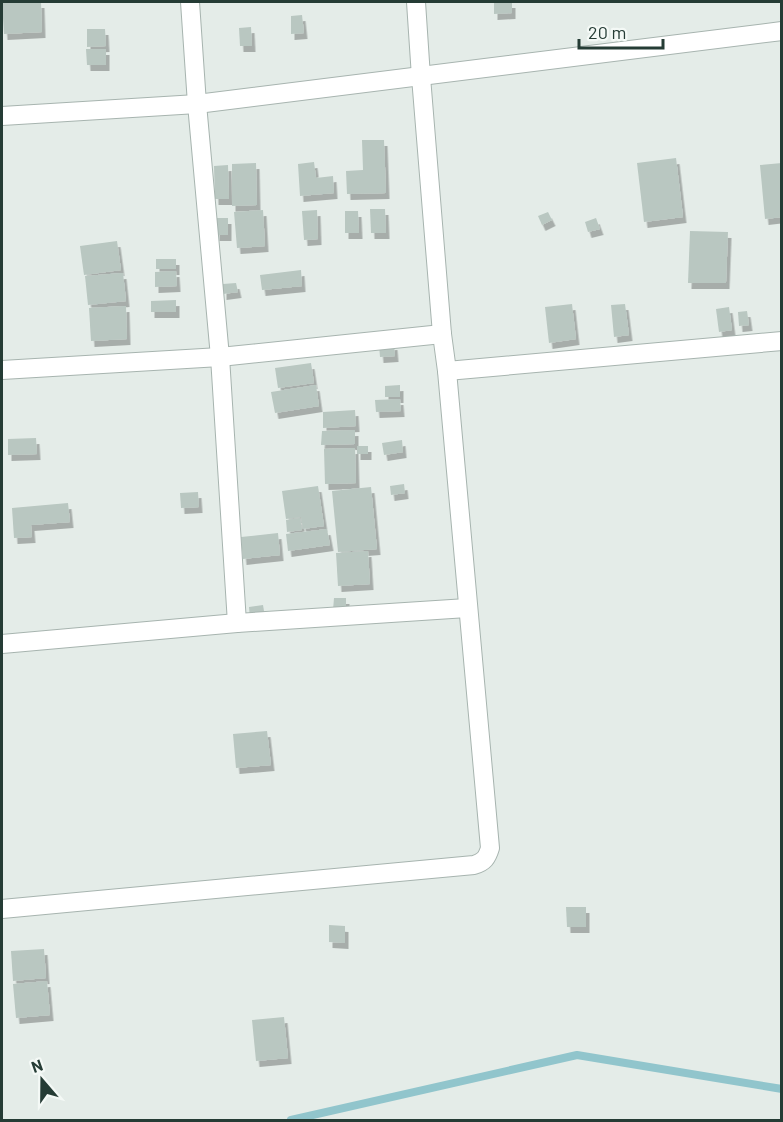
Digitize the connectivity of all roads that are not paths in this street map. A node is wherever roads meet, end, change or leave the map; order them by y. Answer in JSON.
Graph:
{"nodes":[{"id":1,"x":190,"y":2,"type":"edge"},
{"id":2,"x":416,"y":2,"type":"edge"},
{"id":3,"x":782,"y":31,"type":"edge"},
{"id":4,"x":421,"y":77,"type":"junction"},
{"id":5,"x":196,"y":104,"type":"junction"},
{"id":6,"x":2,"y":116,"type":"edge"},
{"id":7,"x":442,"y":334,"type":"junction"},
{"id":8,"x":782,"y":340,"type":"edge"},
{"id":9,"x":220,"y":357,"type":"junction"},
{"id":10,"x":2,"y":370,"type":"edge"},
{"id":11,"x":447,"y":371,"type":"junction"},
{"id":12,"x":467,"y":608,"type":"junction"},
{"id":13,"x":237,"y":623,"type":"junction"},
{"id":14,"x":2,"y":644,"type":"edge"},
{"id":15,"x":2,"y":909,"type":"edge"}],
"edges":[{"from":1,"to":5,"type":"street"},
{"from":2,"to":4,"type":"street"},
{"from":3,"to":4,"type":"street"},
{"from":4,"to":5,"type":"street"},
{"from":4,"to":7,"type":"street"},
{"from":5,"to":6,"type":"street"},
{"from":5,"to":9,"type":"street"},
{"from":7,"to":9,"type":"street"},
{"from":7,"to":11,"type":"street"},
{"from":8,"to":11,"type":"street"},
{"from":9,"to":10,"type":"street"},
{"from":9,"to":13,"type":"street"},
{"from":11,"to":12,"type":"street"},
{"from":12,"to":13,"type":"street"},
{"from":12,"to":15,"type":"street"},
{"from":13,"to":14,"type":"street"}]}
